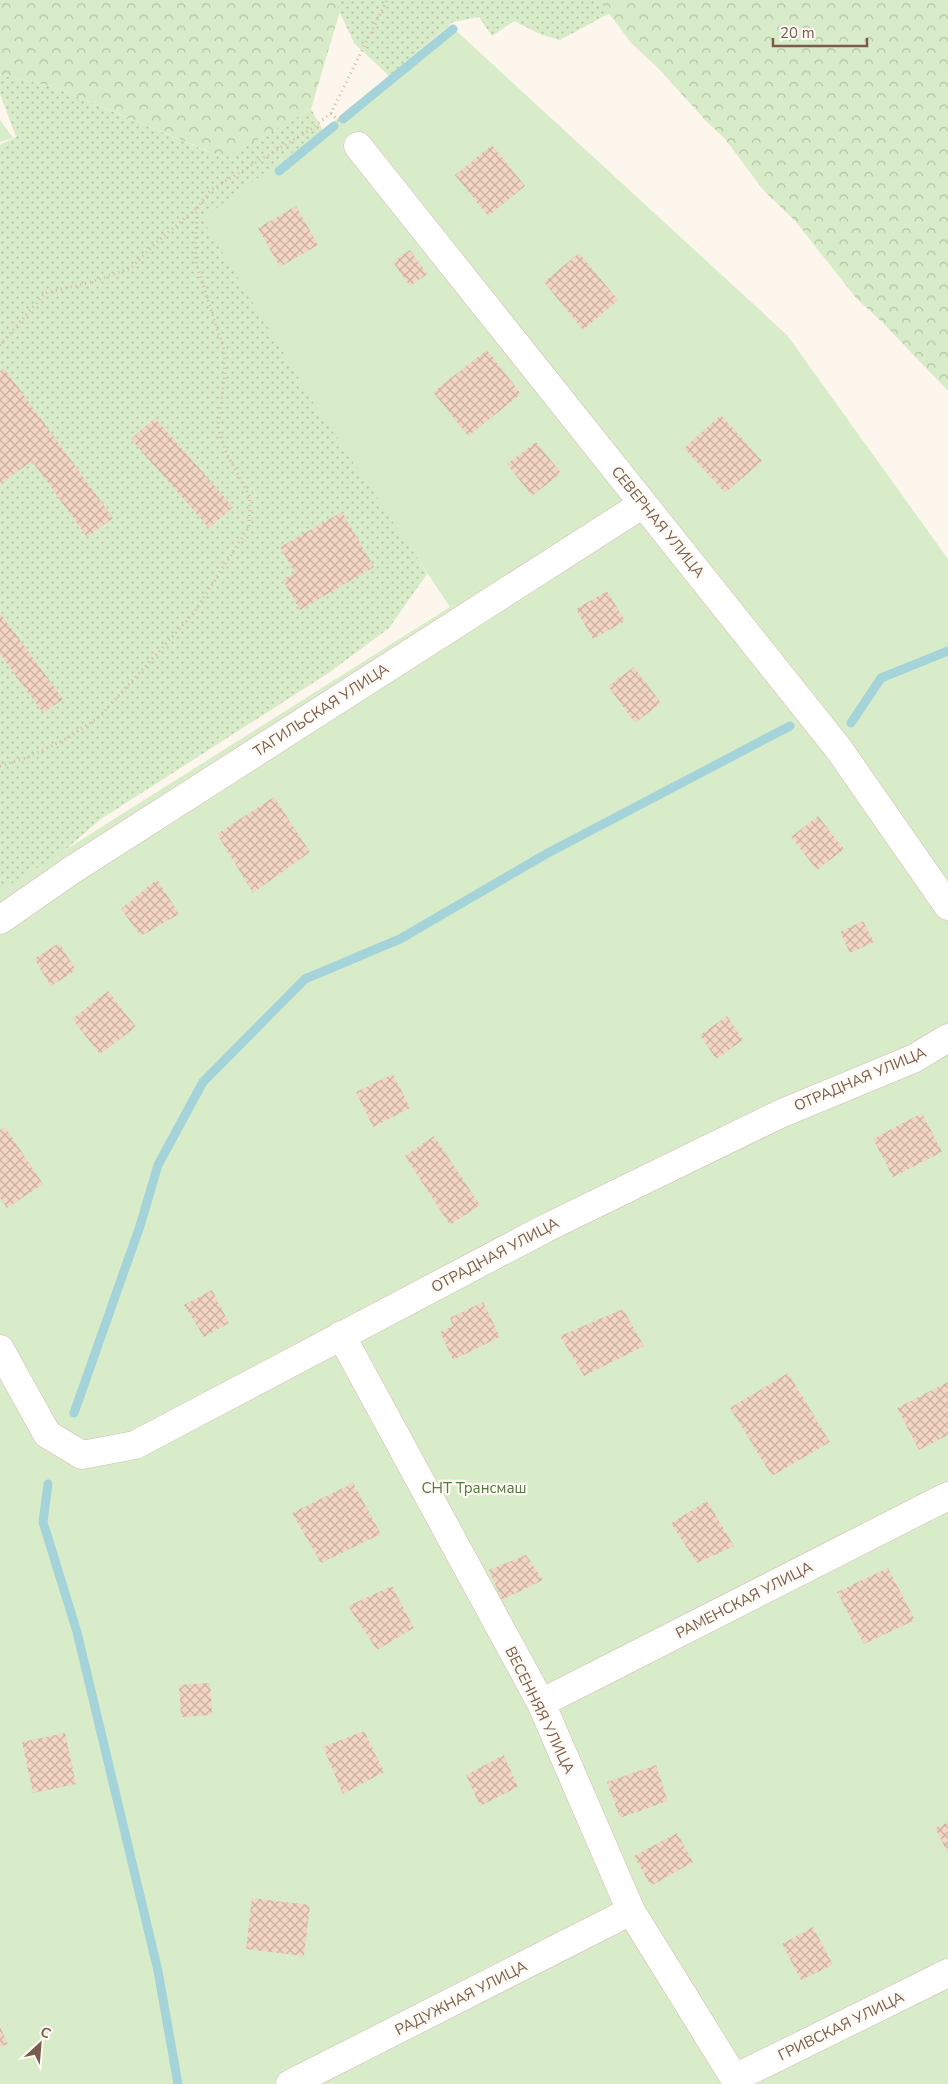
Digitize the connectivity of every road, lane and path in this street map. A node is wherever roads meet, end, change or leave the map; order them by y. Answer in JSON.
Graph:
{"nodes":[{"id":1,"x":387,"y":0,"type":"edge"},
{"id":2,"x":358,"y":146,"type":"dead end"},
{"id":3,"x":197,"y":208,"type":"junction"},
{"id":4,"x":0,"y":345,"type":"edge"},
{"id":5,"x":643,"y":504,"type":"junction"},
{"id":6,"x":0,"y":766,"type":"edge"},
{"id":7,"x":948,"y":906,"type":"edge"},
{"id":8,"x":0,"y":920,"type":"edge"},
{"id":9,"x":948,"y":1038,"type":"edge"},
{"id":10,"x":341,"y":1335,"type":"junction"},
{"id":11,"x":0,"y":1349,"type":"edge"},
{"id":12,"x":948,"y":1496,"type":"edge"},
{"id":13,"x":540,"y":1703,"type":"junction"},
{"id":14,"x":632,"y":1911,"type":"junction"},
{"id":15,"x":948,"y":1973,"type":"edge"},
{"id":16,"x":736,"y":2081,"type":"edge"},
{"id":17,"x":290,"y":2084,"type":"edge"}],
"edges":[{"from":1,"to":3,"type":"path"},
{"from":2,"to":5,"type":"street","name":"СЕВЕРНАЯ УЛИЦА"},
{"from":3,"to":4,"type":"path"},
{"from":3,"to":6,"type":"path"},
{"from":5,"to":7,"type":"street","name":"СЕВЕРНАЯ УЛИЦА"},
{"from":5,"to":8,"type":"street","name":"ТАГИЛЬСКАЯ УЛИЦА"},
{"from":9,"to":10,"type":"street","name":"ОТРАДНАЯ УЛИЦА"},
{"from":10,"to":11,"type":"street","name":"ОТРАДНАЯ УЛИЦА"},
{"from":10,"to":13,"type":"street","name":"ВЕСЕННЯЯ УЛИЦА"},
{"from":12,"to":13,"type":"street","name":"РАМЕНСКАЯ УЛИЦА"},
{"from":13,"to":14,"type":"street","name":"ВЕСЕННЯЯ УЛИЦА"},
{"from":14,"to":16,"type":"street","name":"ВЕСЕННЯЯ УЛИЦА"},
{"from":14,"to":17,"type":"street","name":"РАДУЖНАЯ УЛИЦА"},
{"from":15,"to":16,"type":"street","name":"ГРИВСКАЯ УЛИЦА"}]}
